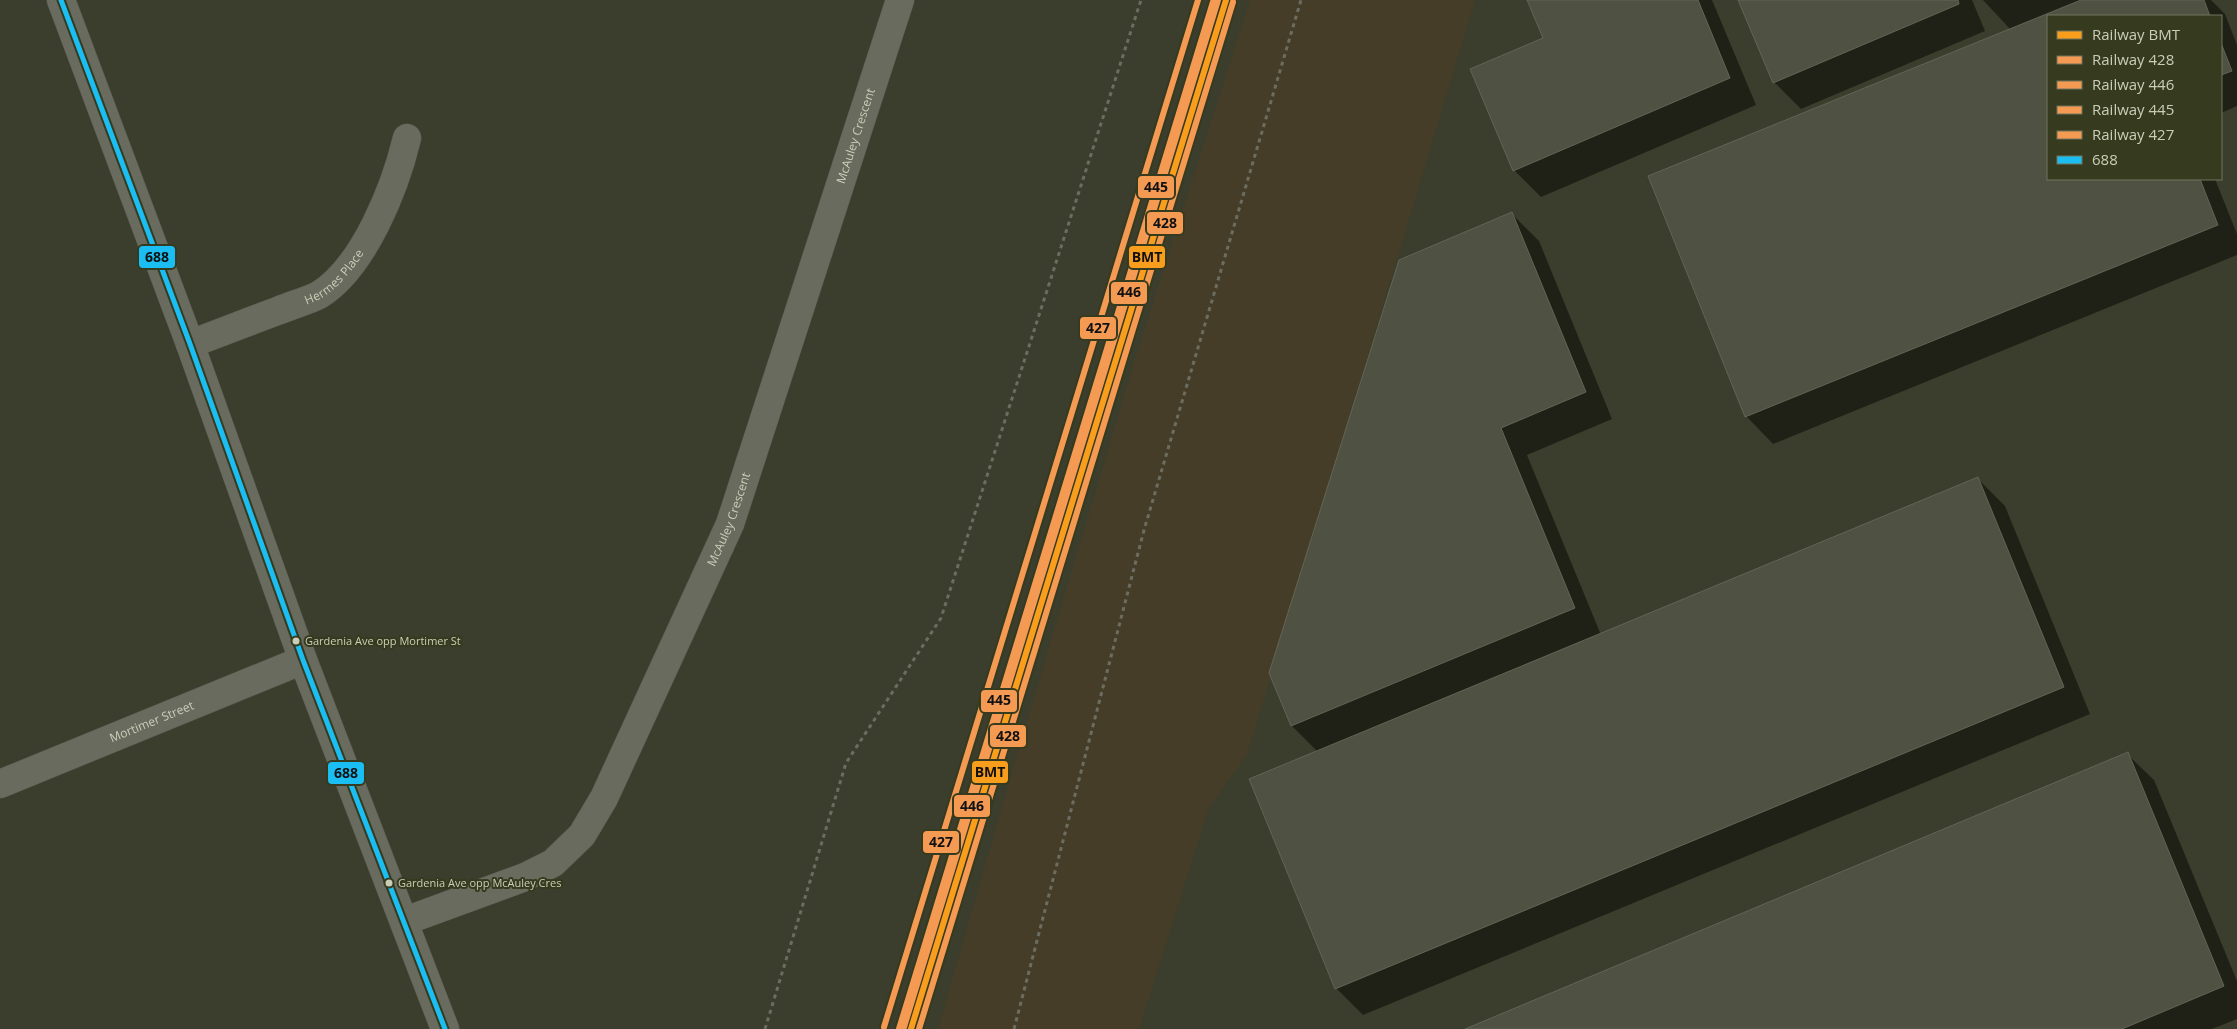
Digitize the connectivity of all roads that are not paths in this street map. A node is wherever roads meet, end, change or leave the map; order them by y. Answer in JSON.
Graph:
{"nodes":[{"id":1,"x":61,"y":0,"type":"edge"},
{"id":2,"x":900,"y":0,"type":"edge"},
{"id":3,"x":407,"y":138,"type":"dead end"},
{"id":4,"x":190,"y":344,"type":"junction"},
{"id":5,"x":303,"y":660,"type":"junction"},
{"id":6,"x":0,"y":784,"type":"edge"},
{"id":7,"x":405,"y":921,"type":"junction"},
{"id":8,"x":445,"y":1029,"type":"edge"}],
"edges":[{"from":1,"to":4,"type":"street"},
{"from":2,"to":7,"type":"street","name":"McAuley Crescent"},
{"from":3,"to":4,"type":"street","name":"Hermes Place"},
{"from":4,"to":5,"type":"street"},
{"from":5,"to":6,"type":"street","name":"Mortimer Street"},
{"from":5,"to":7,"type":"street"},
{"from":7,"to":8,"type":"street"}]}
